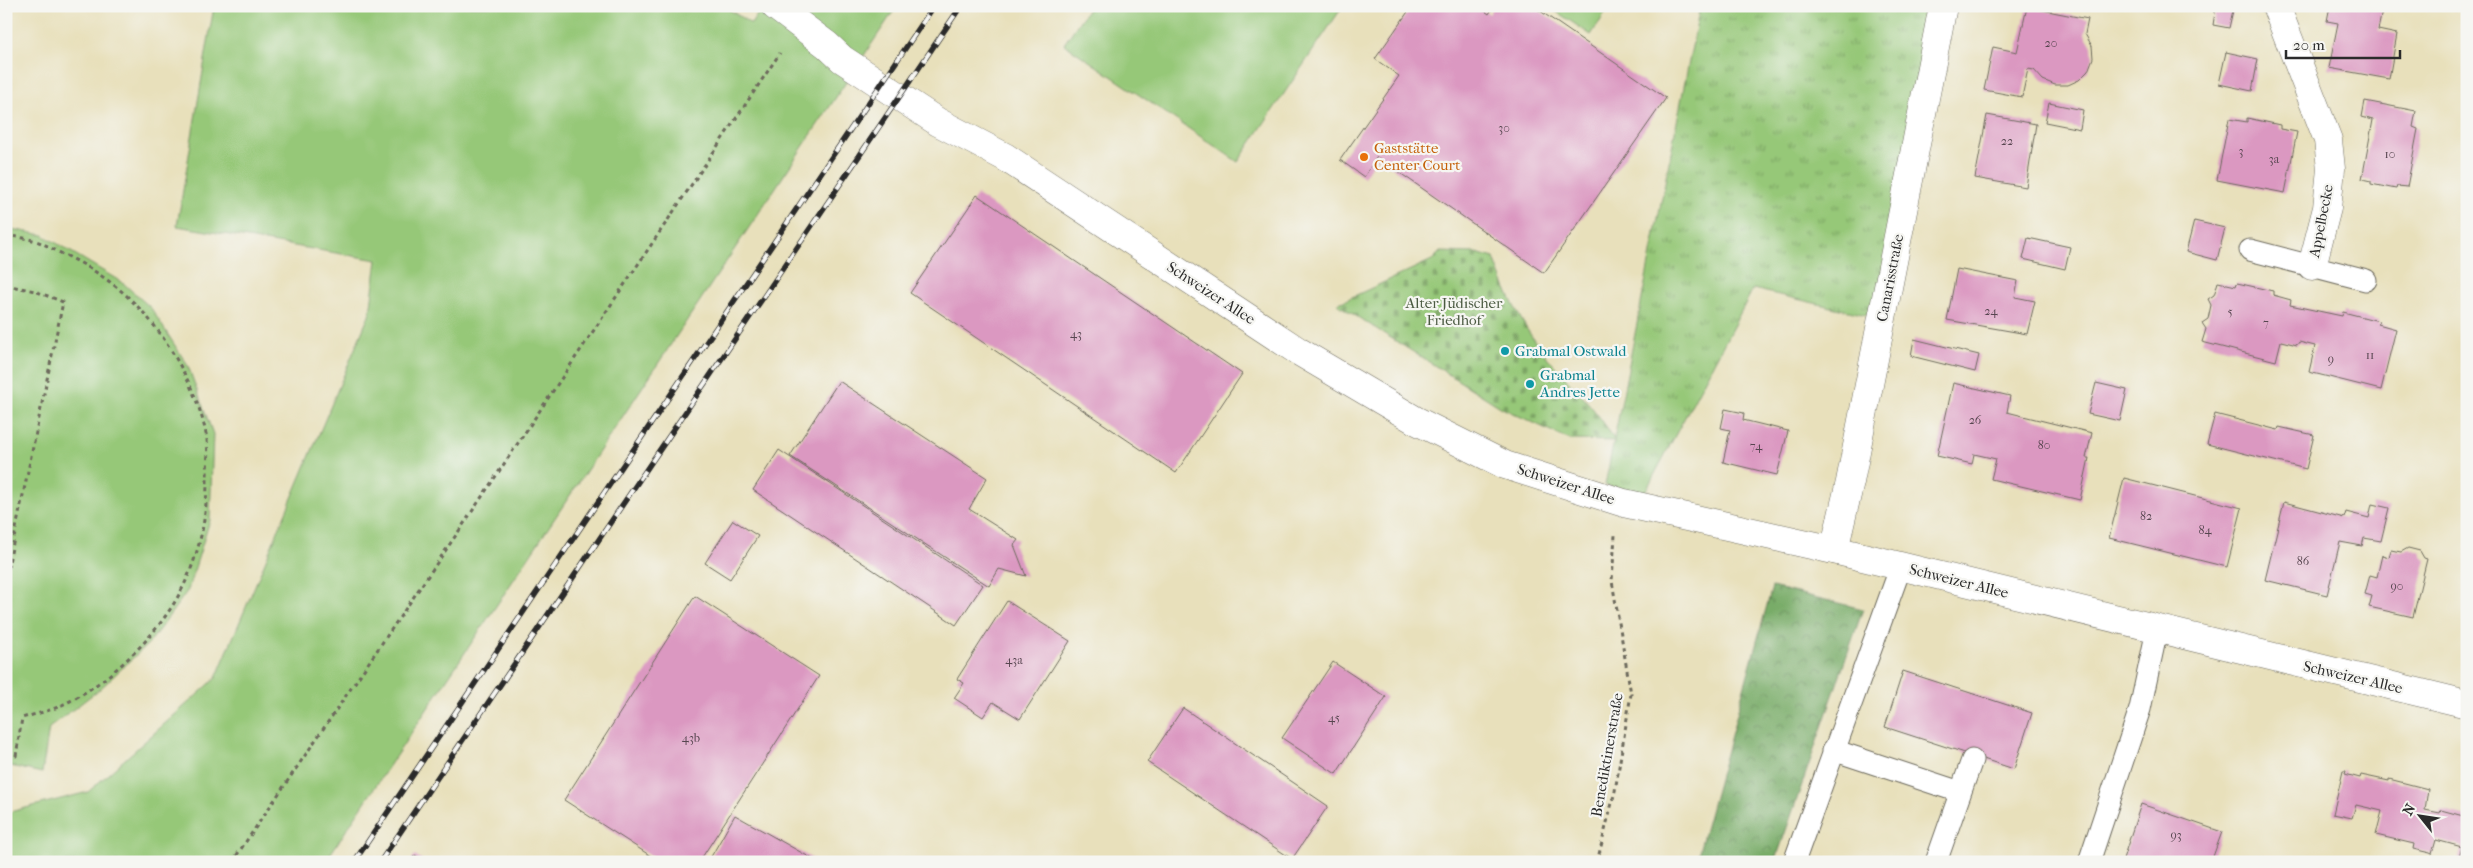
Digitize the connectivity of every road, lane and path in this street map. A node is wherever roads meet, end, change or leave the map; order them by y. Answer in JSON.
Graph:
{"nodes":[{"id":1,"x":775,"y":6,"type":"edge"},
{"id":2,"x":1944,"y":6,"type":"edge"},
{"id":3,"x":2276,"y":6,"type":"edge"},
{"id":4,"x":800,"y":23,"type":"junction"},
{"id":5,"x":6,"y":235,"type":"edge"},
{"id":6,"x":2250,"y":250,"type":"dead end"},
{"id":7,"x":2312,"y":266,"type":"junction"},
{"id":8,"x":2366,"y":280,"type":"dead end"},
{"id":9,"x":6,"y":285,"type":"edge"},
{"id":10,"x":1624,"y":503,"type":"junction"},
{"id":11,"x":1834,"y":550,"type":"junction"},
{"id":12,"x":1901,"y":566,"type":"junction"},
{"id":13,"x":6,"y":577,"type":"edge"},
{"id":14,"x":2157,"y":630,"type":"junction"},
{"id":15,"x":2467,"y":704,"type":"edge"},
{"id":16,"x":1833,"y":750,"type":"junction"},
{"id":17,"x":6,"y":754,"type":"edge"},
{"id":18,"x":1972,"y":760,"type":"dead end"},
{"id":19,"x":1960,"y":792,"type":"junction"},
{"id":20,"x":232,"y":862,"type":"edge"},
{"id":21,"x":1597,"y":862,"type":"edge"},
{"id":22,"x":1794,"y":862,"type":"edge"},
{"id":23,"x":1936,"y":862,"type":"edge"},
{"id":24,"x":2089,"y":862,"type":"edge"}],
"edges":[{"from":1,"to":4,"type":"street","name":"Schweizer Allee"},
{"from":2,"to":11,"type":"street","name":"Canarisstraße"},
{"from":3,"to":7,"type":"street","name":"Appelbecke"},
{"from":4,"to":10,"type":"street","name":"Schweizer Allee"},
{"from":4,"to":20,"type":"path"},
{"from":5,"to":17,"type":"path"},
{"from":6,"to":7,"type":"lane"},
{"from":7,"to":8,"type":"lane"},
{"from":9,"to":13,"type":"path"},
{"from":10,"to":11,"type":"street","name":"Schweizer Allee"},
{"from":10,"to":21,"type":"path","name":"Benediktinerstraße"},
{"from":11,"to":12,"type":"street","name":"Schweizer Allee"},
{"from":12,"to":14,"type":"street","name":"Schweizer Allee"},
{"from":12,"to":16,"type":"lane"},
{"from":14,"to":15,"type":"street","name":"Schweizer Allee"},
{"from":14,"to":24,"type":"lane"},
{"from":16,"to":19,"type":"lane"},
{"from":16,"to":22,"type":"lane"},
{"from":18,"to":19,"type":"lane"},
{"from":19,"to":23,"type":"lane"}]}
